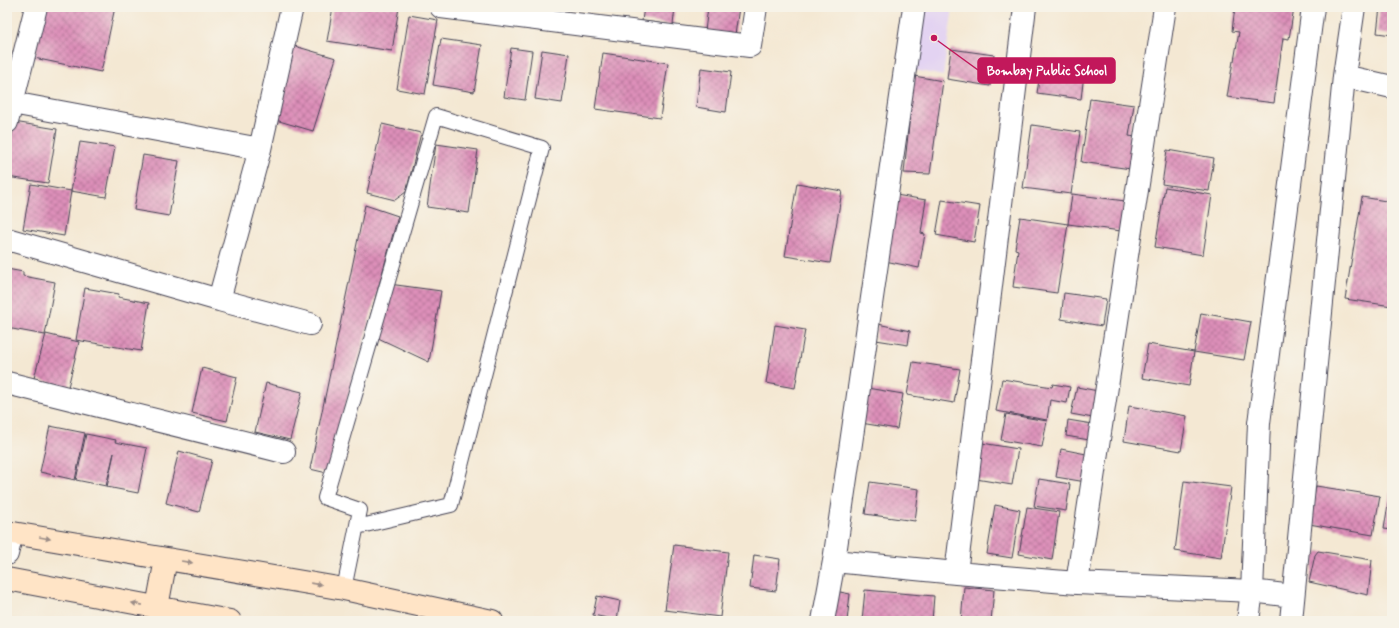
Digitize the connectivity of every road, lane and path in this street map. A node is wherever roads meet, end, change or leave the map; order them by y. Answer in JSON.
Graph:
{"nodes":[{"id":1,"x":36,"y":7,"type":"edge"},
{"id":2,"x":292,"y":7,"type":"edge"},
{"id":3,"x":441,"y":7,"type":"edge"},
{"id":4,"x":756,"y":7,"type":"edge"},
{"id":5,"x":914,"y":7,"type":"edge"},
{"id":6,"x":1025,"y":7,"type":"edge"},
{"id":7,"x":1165,"y":7,"type":"edge"},
{"id":8,"x":1313,"y":7,"type":"edge"},
{"id":9,"x":1354,"y":7,"type":"edge"},
{"id":10,"x":1344,"y":76,"type":"junction"},
{"id":11,"x":1392,"y":87,"type":"edge"},
{"id":12,"x":9,"y":112,"type":"edge"},
{"id":13,"x":260,"y":149,"type":"junction"},
{"id":14,"x":7,"y":239,"type":"edge"},
{"id":15,"x":219,"y":300,"type":"junction"},
{"id":16,"x":310,"y":324,"type":"dead end"},
{"id":17,"x":7,"y":383,"type":"edge"},
{"id":18,"x":284,"y":452,"type":"dead end"},
{"id":19,"x":356,"y":527,"type":"junction"},
{"id":20,"x":9,"y":532,"type":"edge"},
{"id":21,"x":7,"y":554,"type":"edge"},
{"id":22,"x":166,"y":559,"type":"junction"},
{"id":23,"x":834,"y":560,"type":"junction"},
{"id":24,"x":956,"y":573,"type":"junction"},
{"id":25,"x":7,"y":579,"type":"edge"},
{"id":26,"x":1077,"y":582,"type":"junction"},
{"id":27,"x":344,"y":588,"type":"junction"},
{"id":28,"x":1252,"y":591,"type":"junction"},
{"id":29,"x":1293,"y":596,"type":"junction"},
{"id":30,"x":157,"y":607,"type":"junction"},
{"id":31,"x":230,"y":621,"type":"edge"},
{"id":32,"x":492,"y":621,"type":"edge"},
{"id":33,"x":823,"y":621,"type":"edge"},
{"id":34,"x":1248,"y":621,"type":"edge"},
{"id":35,"x":1291,"y":621,"type":"edge"}],
"edges":[{"from":1,"to":12,"type":"street"},
{"from":2,"to":13,"type":"street"},
{"from":3,"to":4,"type":"street"},
{"from":5,"to":23,"type":"street"},
{"from":6,"to":24,"type":"street"},
{"from":7,"to":26,"type":"street"},
{"from":8,"to":28,"type":"street"},
{"from":9,"to":10,"type":"street"},
{"from":10,"to":11,"type":"street"},
{"from":10,"to":29,"type":"street"},
{"from":12,"to":13,"type":"street"},
{"from":13,"to":15,"type":"street"},
{"from":14,"to":15,"type":"street"},
{"from":15,"to":16,"type":"street"},
{"from":17,"to":18,"type":"street"},
{"from":19,"to":19,"type":"lane"},
{"from":19,"to":27,"type":"lane"},
{"from":20,"to":21,"type":"street"},
{"from":20,"to":22,"type":"street","one_way":true},
{"from":22,"to":27,"type":"street","one_way":true},
{"from":22,"to":30,"type":"street"},
{"from":23,"to":24,"type":"street"},
{"from":23,"to":33,"type":"street"},
{"from":24,"to":26,"type":"street"},
{"from":30,"to":25,"type":"street","one_way":true},
{"from":26,"to":28,"type":"street"},
{"from":27,"to":32,"type":"street"},
{"from":28,"to":29,"type":"street"},
{"from":28,"to":34,"type":"street"},
{"from":29,"to":35,"type":"street"},
{"from":30,"to":31,"type":"street"}]}
